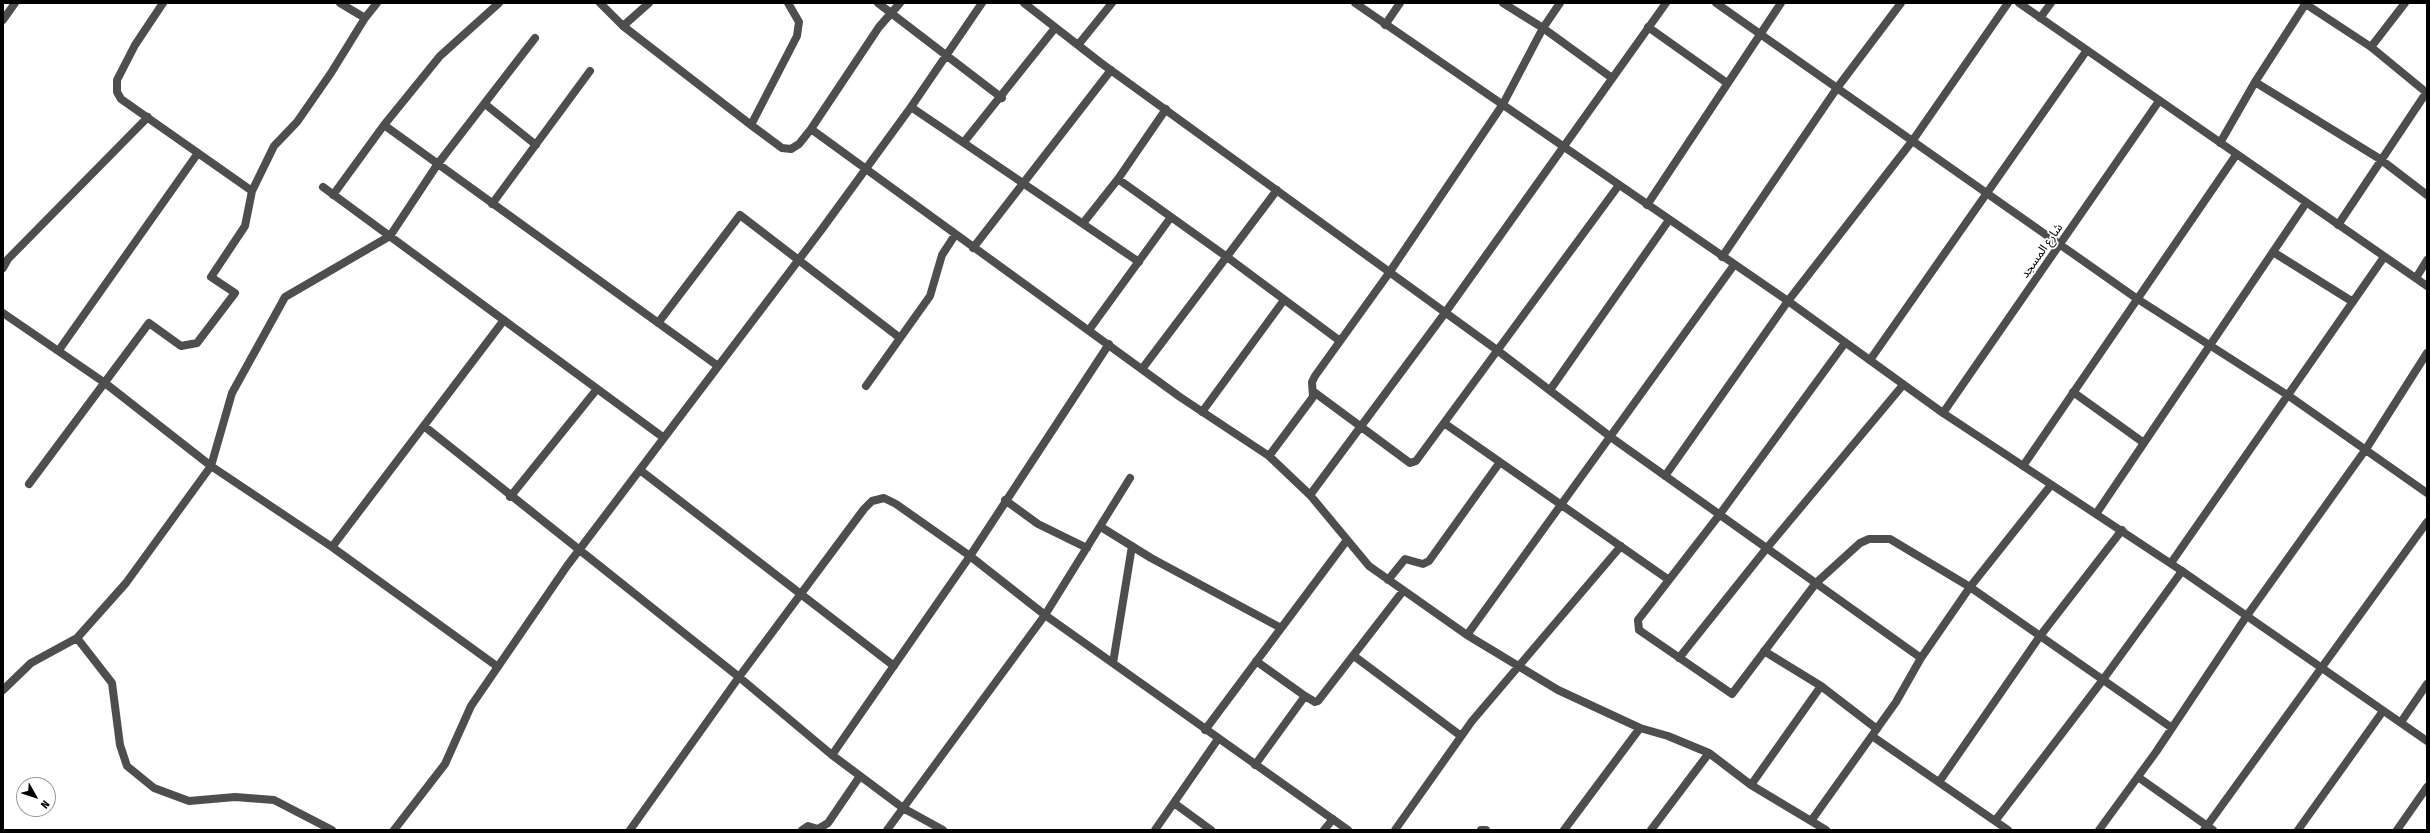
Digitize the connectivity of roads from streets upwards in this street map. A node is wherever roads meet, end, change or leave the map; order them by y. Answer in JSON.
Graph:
{"nodes":[{"id":1,"x":15,"y":3,"type":"edge"},
{"id":2,"x":163,"y":3,"type":"edge"},
{"id":3,"x":340,"y":3,"type":"edge"},
{"id":4,"x":377,"y":3,"type":"edge"},
{"id":5,"x":499,"y":3,"type":"edge"},
{"id":6,"x":600,"y":3,"type":"edge"},
{"id":7,"x":649,"y":3,"type":"edge"},
{"id":8,"x":788,"y":3,"type":"edge"},
{"id":9,"x":878,"y":3,"type":"edge"},
{"id":10,"x":900,"y":3,"type":"edge"},
{"id":11,"x":982,"y":3,"type":"edge"},
{"id":12,"x":1024,"y":3,"type":"edge"},
{"id":13,"x":1112,"y":3,"type":"edge"},
{"id":14,"x":1356,"y":3,"type":"edge"},
{"id":15,"x":1400,"y":3,"type":"edge"},
{"id":16,"x":1503,"y":3,"type":"edge"},
{"id":17,"x":1560,"y":3,"type":"edge"},
{"id":18,"x":1666,"y":3,"type":"edge"},
{"id":19,"x":1716,"y":3,"type":"edge"},
{"id":20,"x":1782,"y":3,"type":"edge"},
{"id":21,"x":1901,"y":3,"type":"edge"},
{"id":22,"x":2008,"y":3,"type":"edge"},
{"id":23,"x":2019,"y":3,"type":"edge"},
{"id":24,"x":2051,"y":3,"type":"edge"},
{"id":25,"x":2305,"y":3,"type":"edge"},
{"id":26,"x":2405,"y":3,"type":"edge"},
{"id":27,"x":892,"y":13,"type":"junction"},
{"id":28,"x":365,"y":18,"type":"junction"},
{"id":29,"x":2040,"y":18,"type":"junction"},
{"id":30,"x":3,"y":20,"type":"edge"},
{"id":31,"x":1386,"y":25,"type":"junction"},
{"id":32,"x":623,"y":26,"type":"junction"},
{"id":33,"x":1648,"y":27,"type":"junction"},
{"id":34,"x":1055,"y":28,"type":"junction"},
{"id":35,"x":1543,"y":28,"type":"junction"},
{"id":36,"x":1760,"y":34,"type":"junction"},
{"id":37,"x":534,"y":38,"type":"dead end"},
{"id":38,"x":1078,"y":45,"type":"junction"},
{"id":39,"x":2371,"y":47,"type":"junction"},
{"id":40,"x":2087,"y":50,"type":"junction"},
{"id":41,"x":945,"y":54,"type":"junction"},
{"id":42,"x":1111,"y":70,"type":"junction"},
{"id":43,"x":590,"y":71,"type":"dead end"},
{"id":44,"x":1612,"y":78,"type":"junction"},
{"id":45,"x":2255,"y":82,"type":"junction"},
{"id":46,"x":1727,"y":83,"type":"junction"},
{"id":47,"x":1837,"y":88,"type":"junction"},
{"id":48,"x":2426,"y":93,"type":"edge"},
{"id":49,"x":1002,"y":98,"type":"junction"},
{"id":50,"x":2158,"y":101,"type":"junction"},
{"id":51,"x":485,"y":104,"type":"junction"},
{"id":52,"x":1503,"y":104,"type":"junction"},
{"id":53,"x":911,"y":106,"type":"junction"},
{"id":54,"x":1166,"y":109,"type":"junction"},
{"id":55,"x":148,"y":117,"type":"junction"},
{"id":56,"x":751,"y":125,"type":"junction"},
{"id":57,"x":384,"y":126,"type":"junction"},
{"id":58,"x":811,"y":129,"type":"junction"},
{"id":59,"x":1913,"y":140,"type":"junction"},
{"id":60,"x":964,"y":142,"type":"junction"},
{"id":61,"x":2220,"y":143,"type":"junction"},
{"id":62,"x":536,"y":145,"type":"junction"},
{"id":63,"x":1564,"y":147,"type":"junction"},
{"id":64,"x":198,"y":153,"type":"junction"},
{"id":65,"x":2236,"y":155,"type":"junction"},
{"id":66,"x":2380,"y":159,"type":"junction"},
{"id":67,"x":437,"y":165,"type":"junction"},
{"id":68,"x":865,"y":169,"type":"junction"},
{"id":69,"x":1118,"y":179,"type":"junction"},
{"id":70,"x":1024,"y":182,"type":"junction"},
{"id":71,"x":1619,"y":185,"type":"junction"},
{"id":72,"x":323,"y":188,"type":"dead end"},
{"id":73,"x":1277,"y":190,"type":"junction"},
{"id":74,"x":252,"y":192,"type":"junction"},
{"id":75,"x":1987,"y":192,"type":"junction"},
{"id":76,"x":2427,"y":194,"type":"edge"},
{"id":77,"x":333,"y":195,"type":"junction"},
{"id":78,"x":2306,"y":203,"type":"junction"},
{"id":79,"x":492,"y":204,"type":"junction"},
{"id":80,"x":1647,"y":205,"type":"junction"},
{"id":81,"x":1171,"y":217,"type":"junction"},
{"id":82,"x":1669,"y":220,"type":"junction"},
{"id":83,"x":1084,"y":222,"type":"junction"},
{"id":84,"x":2338,"y":225,"type":"junction"},
{"id":85,"x":955,"y":235,"type":"junction"},
{"id":86,"x":390,"y":236,"type":"junction"},
{"id":87,"x":2061,"y":244,"type":"junction"},
{"id":88,"x":973,"y":248,"type":"junction"},
{"id":89,"x":2272,"y":252,"type":"junction"},
{"id":90,"x":6,"y":257,"type":"edge"},
{"id":91,"x":1227,"y":257,"type":"junction"},
{"id":92,"x":1722,"y":257,"type":"junction"},
{"id":93,"x":2384,"y":257,"type":"junction"},
{"id":94,"x":2427,"y":260,"type":"edge"},
{"id":95,"x":798,"y":261,"type":"junction"},
{"id":96,"x":1139,"y":262,"type":"junction"},
{"id":97,"x":1734,"y":265,"type":"junction"},
{"id":98,"x":3,"y":268,"type":"edge"},
{"id":99,"x":1389,"y":273,"type":"junction"},
{"id":100,"x":2416,"y":278,"type":"junction"},
{"id":101,"x":2427,"y":286,"type":"edge"},
{"id":102,"x":2136,"y":298,"type":"junction"},
{"id":103,"x":1284,"y":300,"type":"junction"},
{"id":104,"x":1788,"y":301,"type":"junction"},
{"id":105,"x":2353,"y":302,"type":"junction"},
{"id":106,"x":3,"y":313,"type":"edge"},
{"id":107,"x":1445,"y":313,"type":"junction"},
{"id":108,"x":504,"y":320,"type":"junction"},
{"id":109,"x":658,"y":323,"type":"junction"},
{"id":110,"x":1089,"y":330,"type":"junction"},
{"id":111,"x":900,"y":338,"type":"junction"},
{"id":112,"x":1340,"y":341,"type":"junction"},
{"id":113,"x":1845,"y":342,"type":"junction"},
{"id":114,"x":1109,"y":344,"type":"junction"},
{"id":115,"x":2208,"y":346,"type":"junction"},
{"id":116,"x":59,"y":350,"type":"junction"},
{"id":117,"x":1497,"y":350,"type":"junction"},
{"id":118,"x":2427,"y":353,"type":"edge"},
{"id":119,"x":1870,"y":360,"type":"junction"},
{"id":120,"x":718,"y":366,"type":"junction"},
{"id":121,"x":1142,"y":369,"type":"junction"},
{"id":122,"x":105,"y":383,"type":"junction"},
{"id":123,"x":1903,"y":385,"type":"junction"},
{"id":124,"x":866,"y":386,"type":"dead end"},
{"id":125,"x":597,"y":389,"type":"junction"},
{"id":126,"x":1550,"y":390,"type":"junction"},
{"id":127,"x":1314,"y":392,"type":"junction"},
{"id":128,"x":2073,"y":392,"type":"junction"},
{"id":129,"x":2289,"y":396,"type":"junction"},
{"id":130,"x":1202,"y":412,"type":"junction"},
{"id":131,"x":1943,"y":413,"type":"junction"},
{"id":132,"x":1444,"y":423,"type":"junction"},
{"id":133,"x":424,"y":426,"type":"junction"},
{"id":134,"x":1360,"y":427,"type":"junction"},
{"id":135,"x":664,"y":438,"type":"junction"},
{"id":136,"x":1612,"y":438,"type":"junction"},
{"id":137,"x":2144,"y":443,"type":"junction"},
{"id":138,"x":2366,"y":449,"type":"junction"},
{"id":139,"x":1269,"y":456,"type":"junction"},
{"id":140,"x":1500,"y":462,"type":"junction"},
{"id":141,"x":211,"y":466,"type":"junction"},
{"id":142,"x":2023,"y":466,"type":"junction"},
{"id":143,"x":640,"y":470,"type":"junction"},
{"id":144,"x":1665,"y":476,"type":"junction"},
{"id":145,"x":1130,"y":478,"type":"dead end"},
{"id":146,"x":29,"y":484,"type":"dead end"},
{"id":147,"x":2051,"y":485,"type":"junction"},
{"id":148,"x":2427,"y":493,"type":"edge"},
{"id":149,"x":1310,"y":495,"type":"junction"},
{"id":150,"x":510,"y":497,"type":"junction"},
{"id":151,"x":1005,"y":500,"type":"junction"},
{"id":152,"x":1562,"y":505,"type":"junction"},
{"id":153,"x":1720,"y":514,"type":"junction"},
{"id":154,"x":2096,"y":514,"type":"junction"},
{"id":155,"x":2427,"y":522,"type":"edge"},
{"id":156,"x":1101,"y":527,"type":"junction"},
{"id":157,"x":2122,"y":530,"type":"junction"},
{"id":158,"x":1347,"y":540,"type":"junction"},
{"id":159,"x":1132,"y":546,"type":"junction"},
{"id":160,"x":1621,"y":546,"type":"junction"},
{"id":161,"x":332,"y":547,"type":"junction"},
{"id":162,"x":1087,"y":548,"type":"junction"},
{"id":163,"x":1766,"y":549,"type":"junction"},
{"id":164,"x":579,"y":550,"type":"junction"},
{"id":165,"x":970,"y":556,"type":"junction"},
{"id":166,"x":2171,"y":563,"type":"junction"},
{"id":167,"x":2182,"y":571,"type":"junction"},
{"id":168,"x":1388,"y":580,"type":"junction"},
{"id":169,"x":1669,"y":580,"type":"junction"},
{"id":170,"x":1816,"y":583,"type":"junction"},
{"id":171,"x":1970,"y":587,"type":"junction"},
{"id":172,"x":1403,"y":591,"type":"junction"},
{"id":173,"x":801,"y":594,"type":"junction"},
{"id":174,"x":1045,"y":614,"type":"junction"},
{"id":175,"x":2246,"y":617,"type":"junction"},
{"id":176,"x":1281,"y":628,"type":"junction"},
{"id":177,"x":1467,"y":635,"type":"junction"},
{"id":178,"x":2040,"y":636,"type":"junction"},
{"id":179,"x":77,"y":638,"type":"junction"},
{"id":180,"x":1764,"y":651,"type":"junction"},
{"id":181,"x":1354,"y":656,"type":"junction"},
{"id":182,"x":1678,"y":658,"type":"junction"},
{"id":183,"x":1921,"y":658,"type":"junction"},
{"id":184,"x":1256,"y":661,"type":"junction"},
{"id":185,"x":1113,"y":663,"type":"junction"},
{"id":186,"x":894,"y":666,"type":"junction"},
{"id":187,"x":498,"y":667,"type":"junction"},
{"id":188,"x":1519,"y":668,"type":"junction"},
{"id":189,"x":2320,"y":668,"type":"junction"},
{"id":190,"x":739,"y":677,"type":"junction"},
{"id":191,"x":2102,"y":681,"type":"junction"},
{"id":192,"x":2427,"y":684,"type":"edge"},
{"id":193,"x":1821,"y":686,"type":"junction"},
{"id":194,"x":3,"y":690,"type":"edge"},
{"id":195,"x":1305,"y":696,"type":"junction"},
{"id":196,"x":2383,"y":711,"type":"junction"},
{"id":197,"x":2400,"y":722,"type":"junction"},
{"id":198,"x":1640,"y":728,"type":"junction"},
{"id":199,"x":2172,"y":728,"type":"junction"},
{"id":200,"x":1205,"y":730,"type":"junction"},
{"id":201,"x":1875,"y":733,"type":"junction"},
{"id":202,"x":1462,"y":736,"type":"junction"},
{"id":203,"x":1218,"y":739,"type":"junction"},
{"id":204,"x":2427,"y":741,"type":"edge"},
{"id":205,"x":1709,"y":753,"type":"junction"},
{"id":206,"x":832,"y":755,"type":"junction"},
{"id":207,"x":1255,"y":765,"type":"junction"},
{"id":208,"x":860,"y":776,"type":"junction"},
{"id":209,"x":2138,"y":777,"type":"junction"},
{"id":210,"x":1939,"y":782,"type":"junction"},
{"id":211,"x":1751,"y":785,"type":"junction"},
{"id":212,"x":2427,"y":787,"type":"edge"},
{"id":213,"x":1174,"y":803,"type":"junction"},
{"id":214,"x":903,"y":808,"type":"junction"},
{"id":215,"x":1333,"y":820,"type":"junction"},
{"id":216,"x":1811,"y":821,"type":"junction"},
{"id":217,"x":1995,"y":821,"type":"junction"},
{"id":218,"x":2208,"y":829,"type":"edge"},
{"id":219,"x":332,"y":830,"type":"edge"},
{"id":220,"x":394,"y":830,"type":"edge"},
{"id":221,"x":630,"y":830,"type":"edge"},
{"id":222,"x":802,"y":830,"type":"edge"},
{"id":223,"x":887,"y":830,"type":"edge"},
{"id":224,"x":943,"y":830,"type":"edge"},
{"id":225,"x":1155,"y":830,"type":"edge"},
{"id":226,"x":1211,"y":830,"type":"edge"},
{"id":227,"x":1324,"y":830,"type":"edge"},
{"id":228,"x":1348,"y":830,"type":"edge"},
{"id":229,"x":1395,"y":830,"type":"edge"},
{"id":230,"x":1481,"y":830,"type":"edge"},
{"id":231,"x":1486,"y":830,"type":"edge"},
{"id":232,"x":1564,"y":830,"type":"edge"},
{"id":233,"x":1651,"y":830,"type":"edge"},
{"id":234,"x":1826,"y":830,"type":"edge"},
{"id":235,"x":2008,"y":830,"type":"edge"},
{"id":236,"x":2099,"y":830,"type":"edge"},
{"id":237,"x":2298,"y":830,"type":"edge"},
{"id":238,"x":2397,"y":830,"type":"edge"}],
"edges":[{"from":1,"to":30,"type":"street"},
{"from":2,"to":55,"type":"street"},
{"from":3,"to":28,"type":"street"},
{"from":4,"to":28,"type":"street"},
{"from":5,"to":57,"type":"street"},
{"from":6,"to":32,"type":"street"},
{"from":7,"to":32,"type":"street"},
{"from":8,"to":56,"type":"street"},
{"from":9,"to":27,"type":"street"},
{"from":10,"to":27,"type":"street"},
{"from":11,"to":41,"type":"street"},
{"from":12,"to":34,"type":"street"},
{"from":13,"to":38,"type":"street"},
{"from":14,"to":31,"type":"street"},
{"from":15,"to":31,"type":"street"},
{"from":16,"to":35,"type":"street"},
{"from":17,"to":35,"type":"street"},
{"from":18,"to":33,"type":"street"},
{"from":19,"to":36,"type":"street"},
{"from":20,"to":36,"type":"street"},
{"from":21,"to":47,"type":"street"},
{"from":22,"to":59,"type":"street"},
{"from":23,"to":29,"type":"street"},
{"from":24,"to":29,"type":"street"},
{"from":25,"to":39,"type":"street"},
{"from":25,"to":45,"type":"street"},
{"from":26,"to":39,"type":"street"},
{"from":27,"to":41,"type":"street"},
{"from":27,"to":58,"type":"street"},
{"from":28,"to":74,"type":"street"},
{"from":29,"to":40,"type":"street"},
{"from":31,"to":52,"type":"street"},
{"from":32,"to":56,"type":"street"},
{"from":33,"to":44,"type":"street"},
{"from":33,"to":46,"type":"street"},
{"from":34,"to":38,"type":"street"},
{"from":34,"to":49,"type":"street"},
{"from":35,"to":44,"type":"street"},
{"from":35,"to":52,"type":"street"},
{"from":36,"to":46,"type":"street"},
{"from":36,"to":47,"type":"street"},
{"from":37,"to":51,"type":"street"},
{"from":38,"to":42,"type":"street"},
{"from":39,"to":48,"type":"street"},
{"from":40,"to":50,"type":"street"},
{"from":40,"to":75,"type":"street"},
{"from":41,"to":49,"type":"street"},
{"from":41,"to":53,"type":"street"},
{"from":42,"to":54,"type":"street"},
{"from":42,"to":70,"type":"street"},
{"from":43,"to":62,"type":"street"},
{"from":44,"to":63,"type":"street"},
{"from":45,"to":61,"type":"street"},
{"from":45,"to":66,"type":"street"},
{"from":46,"to":80,"type":"street"},
{"from":47,"to":59,"type":"street"},
{"from":47,"to":92,"type":"street"},
{"from":48,"to":66,"type":"street"},
{"from":49,"to":60,"type":"street"},
{"from":50,"to":61,"type":"street"},
{"from":50,"to":87,"type":"street","name":"شارع المسجد"},
{"from":51,"to":62,"type":"street"},
{"from":51,"to":67,"type":"street"},
{"from":52,"to":63,"type":"street"},
{"from":52,"to":99,"type":"street"},
{"from":53,"to":60,"type":"street"},
{"from":53,"to":68,"type":"street"},
{"from":54,"to":69,"type":"street"},
{"from":54,"to":73,"type":"street"},
{"from":55,"to":64,"type":"street"},
{"from":55,"to":90,"type":"street"},
{"from":56,"to":58,"type":"street"},
{"from":57,"to":67,"type":"street"},
{"from":57,"to":77,"type":"street"},
{"from":58,"to":68,"type":"street"},
{"from":59,"to":75,"type":"street"},
{"from":59,"to":104,"type":"street"},
{"from":60,"to":70,"type":"street"},
{"from":61,"to":65,"type":"street"},
{"from":62,"to":79,"type":"street"},
{"from":63,"to":71,"type":"street"},
{"from":63,"to":107,"type":"street"},
{"from":64,"to":74,"type":"street"},
{"from":64,"to":116,"type":"street"},
{"from":65,"to":78,"type":"street"},
{"from":65,"to":102,"type":"street"},
{"from":66,"to":76,"type":"street"},
{"from":66,"to":84,"type":"street"},
{"from":67,"to":79,"type":"street"},
{"from":67,"to":86,"type":"street"},
{"from":68,"to":85,"type":"street"},
{"from":68,"to":95,"type":"street"},
{"from":69,"to":81,"type":"street"},
{"from":69,"to":83,"type":"street"},
{"from":70,"to":83,"type":"street"},
{"from":70,"to":88,"type":"street"},
{"from":71,"to":80,"type":"street"},
{"from":71,"to":117,"type":"street"},
{"from":72,"to":77,"type":"street"},
{"from":73,"to":91,"type":"street"},
{"from":73,"to":99,"type":"street"},
{"from":74,"to":122,"type":"street"},
{"from":75,"to":87,"type":"street"},
{"from":75,"to":119,"type":"street"},
{"from":77,"to":86,"type":"street"},
{"from":78,"to":84,"type":"street"},
{"from":78,"to":89,"type":"street"},
{"from":79,"to":109,"type":"street"},
{"from":80,"to":82,"type":"street"},
{"from":81,"to":91,"type":"street"},
{"from":81,"to":96,"type":"street"},
{"from":82,"to":92,"type":"street"},
{"from":82,"to":126,"type":"street"},
{"from":83,"to":96,"type":"street"},
{"from":84,"to":93,"type":"street"},
{"from":85,"to":88,"type":"street"},
{"from":85,"to":111,"type":"street"},
{"from":86,"to":108,"type":"street"},
{"from":86,"to":141,"type":"street"},
{"from":87,"to":102,"type":"street"},
{"from":87,"to":131,"type":"street","name":"شارع المسجد"},
{"from":88,"to":110,"type":"street"},
{"from":89,"to":105,"type":"street"},
{"from":89,"to":115,"type":"street"},
{"from":90,"to":98,"type":"street"},
{"from":91,"to":103,"type":"street"},
{"from":91,"to":121,"type":"street"},
{"from":92,"to":97,"type":"street"},
{"from":93,"to":100,"type":"street"},
{"from":93,"to":105,"type":"street"},
{"from":94,"to":100,"type":"street"},
{"from":95,"to":109,"type":"street"},
{"from":95,"to":111,"type":"street"},
{"from":95,"to":120,"type":"street"},
{"from":96,"to":110,"type":"street"},
{"from":97,"to":104,"type":"street"},
{"from":97,"to":136,"type":"street"},
{"from":99,"to":107,"type":"street"},
{"from":99,"to":112,"type":"street"},
{"from":100,"to":101,"type":"street"},
{"from":102,"to":115,"type":"street"},
{"from":102,"to":128,"type":"street"},
{"from":103,"to":112,"type":"street"},
{"from":103,"to":130,"type":"street"},
{"from":104,"to":113,"type":"street"},
{"from":104,"to":144,"type":"street"},
{"from":105,"to":129,"type":"street"},
{"from":106,"to":116,"type":"street"},
{"from":107,"to":117,"type":"street"},
{"from":107,"to":134,"type":"street"},
{"from":108,"to":125,"type":"street"},
{"from":108,"to":133,"type":"street"},
{"from":109,"to":120,"type":"street"},
{"from":110,"to":114,"type":"street"},
{"from":111,"to":124,"type":"street"},
{"from":112,"to":127,"type":"street"},
{"from":113,"to":119,"type":"street"},
{"from":113,"to":153,"type":"street"},
{"from":114,"to":121,"type":"street"},
{"from":114,"to":151,"type":"street"},
{"from":115,"to":129,"type":"street"},
{"from":115,"to":137,"type":"street"},
{"from":116,"to":122,"type":"street"},
{"from":117,"to":126,"type":"street"},
{"from":117,"to":132,"type":"street"},
{"from":118,"to":138,"type":"street"},
{"from":119,"to":123,"type":"street"},
{"from":120,"to":135,"type":"street"},
{"from":121,"to":130,"type":"street"},
{"from":122,"to":141,"type":"street"},
{"from":122,"to":146,"type":"street"},
{"from":123,"to":131,"type":"street"},
{"from":123,"to":163,"type":"street"},
{"from":125,"to":135,"type":"street"},
{"from":125,"to":150,"type":"street"},
{"from":126,"to":136,"type":"street"},
{"from":127,"to":134,"type":"street"},
{"from":127,"to":139,"type":"street"},
{"from":128,"to":137,"type":"street"},
{"from":128,"to":142,"type":"street"},
{"from":129,"to":138,"type":"street"},
{"from":129,"to":166,"type":"street"},
{"from":130,"to":139,"type":"street"},
{"from":131,"to":142,"type":"street"},
{"from":132,"to":134,"type":"street"},
{"from":132,"to":140,"type":"street"},
{"from":133,"to":150,"type":"street"},
{"from":133,"to":161,"type":"street"},
{"from":134,"to":149,"type":"street"},
{"from":135,"to":143,"type":"street"},
{"from":136,"to":144,"type":"street"},
{"from":136,"to":152,"type":"street"},
{"from":137,"to":154,"type":"street"},
{"from":138,"to":148,"type":"street"},
{"from":138,"to":175,"type":"street"},
{"from":139,"to":149,"type":"street"},
{"from":140,"to":152,"type":"street"},
{"from":140,"to":168,"type":"street"},
{"from":141,"to":161,"type":"street"},
{"from":141,"to":179,"type":"street"},
{"from":142,"to":147,"type":"street"},
{"from":143,"to":164,"type":"street"},
{"from":143,"to":173,"type":"street"},
{"from":144,"to":153,"type":"street"},
{"from":145,"to":156,"type":"street"},
{"from":147,"to":154,"type":"street"},
{"from":147,"to":171,"type":"street"},
{"from":149,"to":158,"type":"street"},
{"from":150,"to":164,"type":"street"},
{"from":151,"to":162,"type":"street"},
{"from":151,"to":165,"type":"street"},
{"from":152,"to":160,"type":"street"},
{"from":152,"to":177,"type":"street"},
{"from":153,"to":163,"type":"street"},
{"from":153,"to":169,"type":"street"},
{"from":154,"to":157,"type":"street"},
{"from":155,"to":189,"type":"street"},
{"from":156,"to":159,"type":"street"},
{"from":156,"to":162,"type":"street"},
{"from":157,"to":166,"type":"street"},
{"from":157,"to":178,"type":"street"},
{"from":158,"to":168,"type":"street"},
{"from":158,"to":176,"type":"street"},
{"from":159,"to":176,"type":"street"},
{"from":159,"to":185,"type":"street"},
{"from":160,"to":169,"type":"street"},
{"from":160,"to":188,"type":"street"},
{"from":161,"to":187,"type":"street"},
{"from":162,"to":174,"type":"street"},
{"from":163,"to":170,"type":"street"},
{"from":163,"to":182,"type":"street"},
{"from":164,"to":187,"type":"street"},
{"from":164,"to":190,"type":"street"},
{"from":165,"to":173,"type":"street"},
{"from":165,"to":174,"type":"street"},
{"from":165,"to":186,"type":"street"},
{"from":166,"to":167,"type":"street"},
{"from":167,"to":175,"type":"street"},
{"from":167,"to":191,"type":"street"},
{"from":168,"to":172,"type":"street"},
{"from":169,"to":182,"type":"street"},
{"from":170,"to":171,"type":"street"},
{"from":170,"to":180,"type":"street"},
{"from":170,"to":183,"type":"street"},
{"from":171,"to":178,"type":"street"},
{"from":171,"to":183,"type":"street"},
{"from":172,"to":177,"type":"street"},
{"from":172,"to":181,"type":"street"},
{"from":173,"to":186,"type":"street"},
{"from":173,"to":190,"type":"street"},
{"from":174,"to":185,"type":"street"},
{"from":174,"to":214,"type":"street"},
{"from":175,"to":189,"type":"street"},
{"from":175,"to":199,"type":"street"},
{"from":176,"to":184,"type":"street"},
{"from":177,"to":188,"type":"street"},
{"from":178,"to":191,"type":"street"},
{"from":178,"to":210,"type":"street"},
{"from":179,"to":194,"type":"street"},
{"from":179,"to":219,"type":"street"},
{"from":180,"to":182,"type":"street"},
{"from":180,"to":193,"type":"street"},
{"from":181,"to":195,"type":"street"},
{"from":181,"to":202,"type":"street"},
{"from":183,"to":201,"type":"street"},
{"from":184,"to":195,"type":"street"},
{"from":184,"to":200,"type":"street"},
{"from":185,"to":200,"type":"street"},
{"from":186,"to":206,"type":"street"},
{"from":187,"to":220,"type":"street"},
{"from":188,"to":198,"type":"street"},
{"from":188,"to":202,"type":"street"},
{"from":189,"to":196,"type":"street"},
{"from":189,"to":218,"type":"street"},
{"from":190,"to":206,"type":"street"},
{"from":190,"to":221,"type":"street"},
{"from":191,"to":199,"type":"street"},
{"from":191,"to":217,"type":"street"},
{"from":192,"to":197,"type":"street"},
{"from":193,"to":201,"type":"street"},
{"from":193,"to":211,"type":"street"},
{"from":195,"to":207,"type":"street"},
{"from":196,"to":197,"type":"street"},
{"from":196,"to":237,"type":"street"},
{"from":197,"to":204,"type":"street"},
{"from":198,"to":205,"type":"street"},
{"from":198,"to":232,"type":"street"},
{"from":199,"to":209,"type":"street"},
{"from":200,"to":203,"type":"street"},
{"from":201,"to":210,"type":"street"},
{"from":201,"to":216,"type":"street"},
{"from":202,"to":229,"type":"street"},
{"from":203,"to":207,"type":"street"},
{"from":203,"to":213,"type":"street"},
{"from":205,"to":211,"type":"street"},
{"from":205,"to":233,"type":"street"},
{"from":206,"to":208,"type":"street"},
{"from":207,"to":215,"type":"street"},
{"from":208,"to":214,"type":"street"},
{"from":208,"to":222,"type":"street"},
{"from":209,"to":218,"type":"street"},
{"from":209,"to":236,"type":"street"},
{"from":210,"to":217,"type":"street"},
{"from":211,"to":216,"type":"street"},
{"from":212,"to":238,"type":"street"},
{"from":213,"to":225,"type":"street"},
{"from":213,"to":226,"type":"street"},
{"from":214,"to":223,"type":"street"},
{"from":214,"to":224,"type":"street"},
{"from":215,"to":227,"type":"street"},
{"from":215,"to":228,"type":"street"},
{"from":216,"to":234,"type":"street"},
{"from":217,"to":235,"type":"street"},
{"from":230,"to":231,"type":"street"}]}
